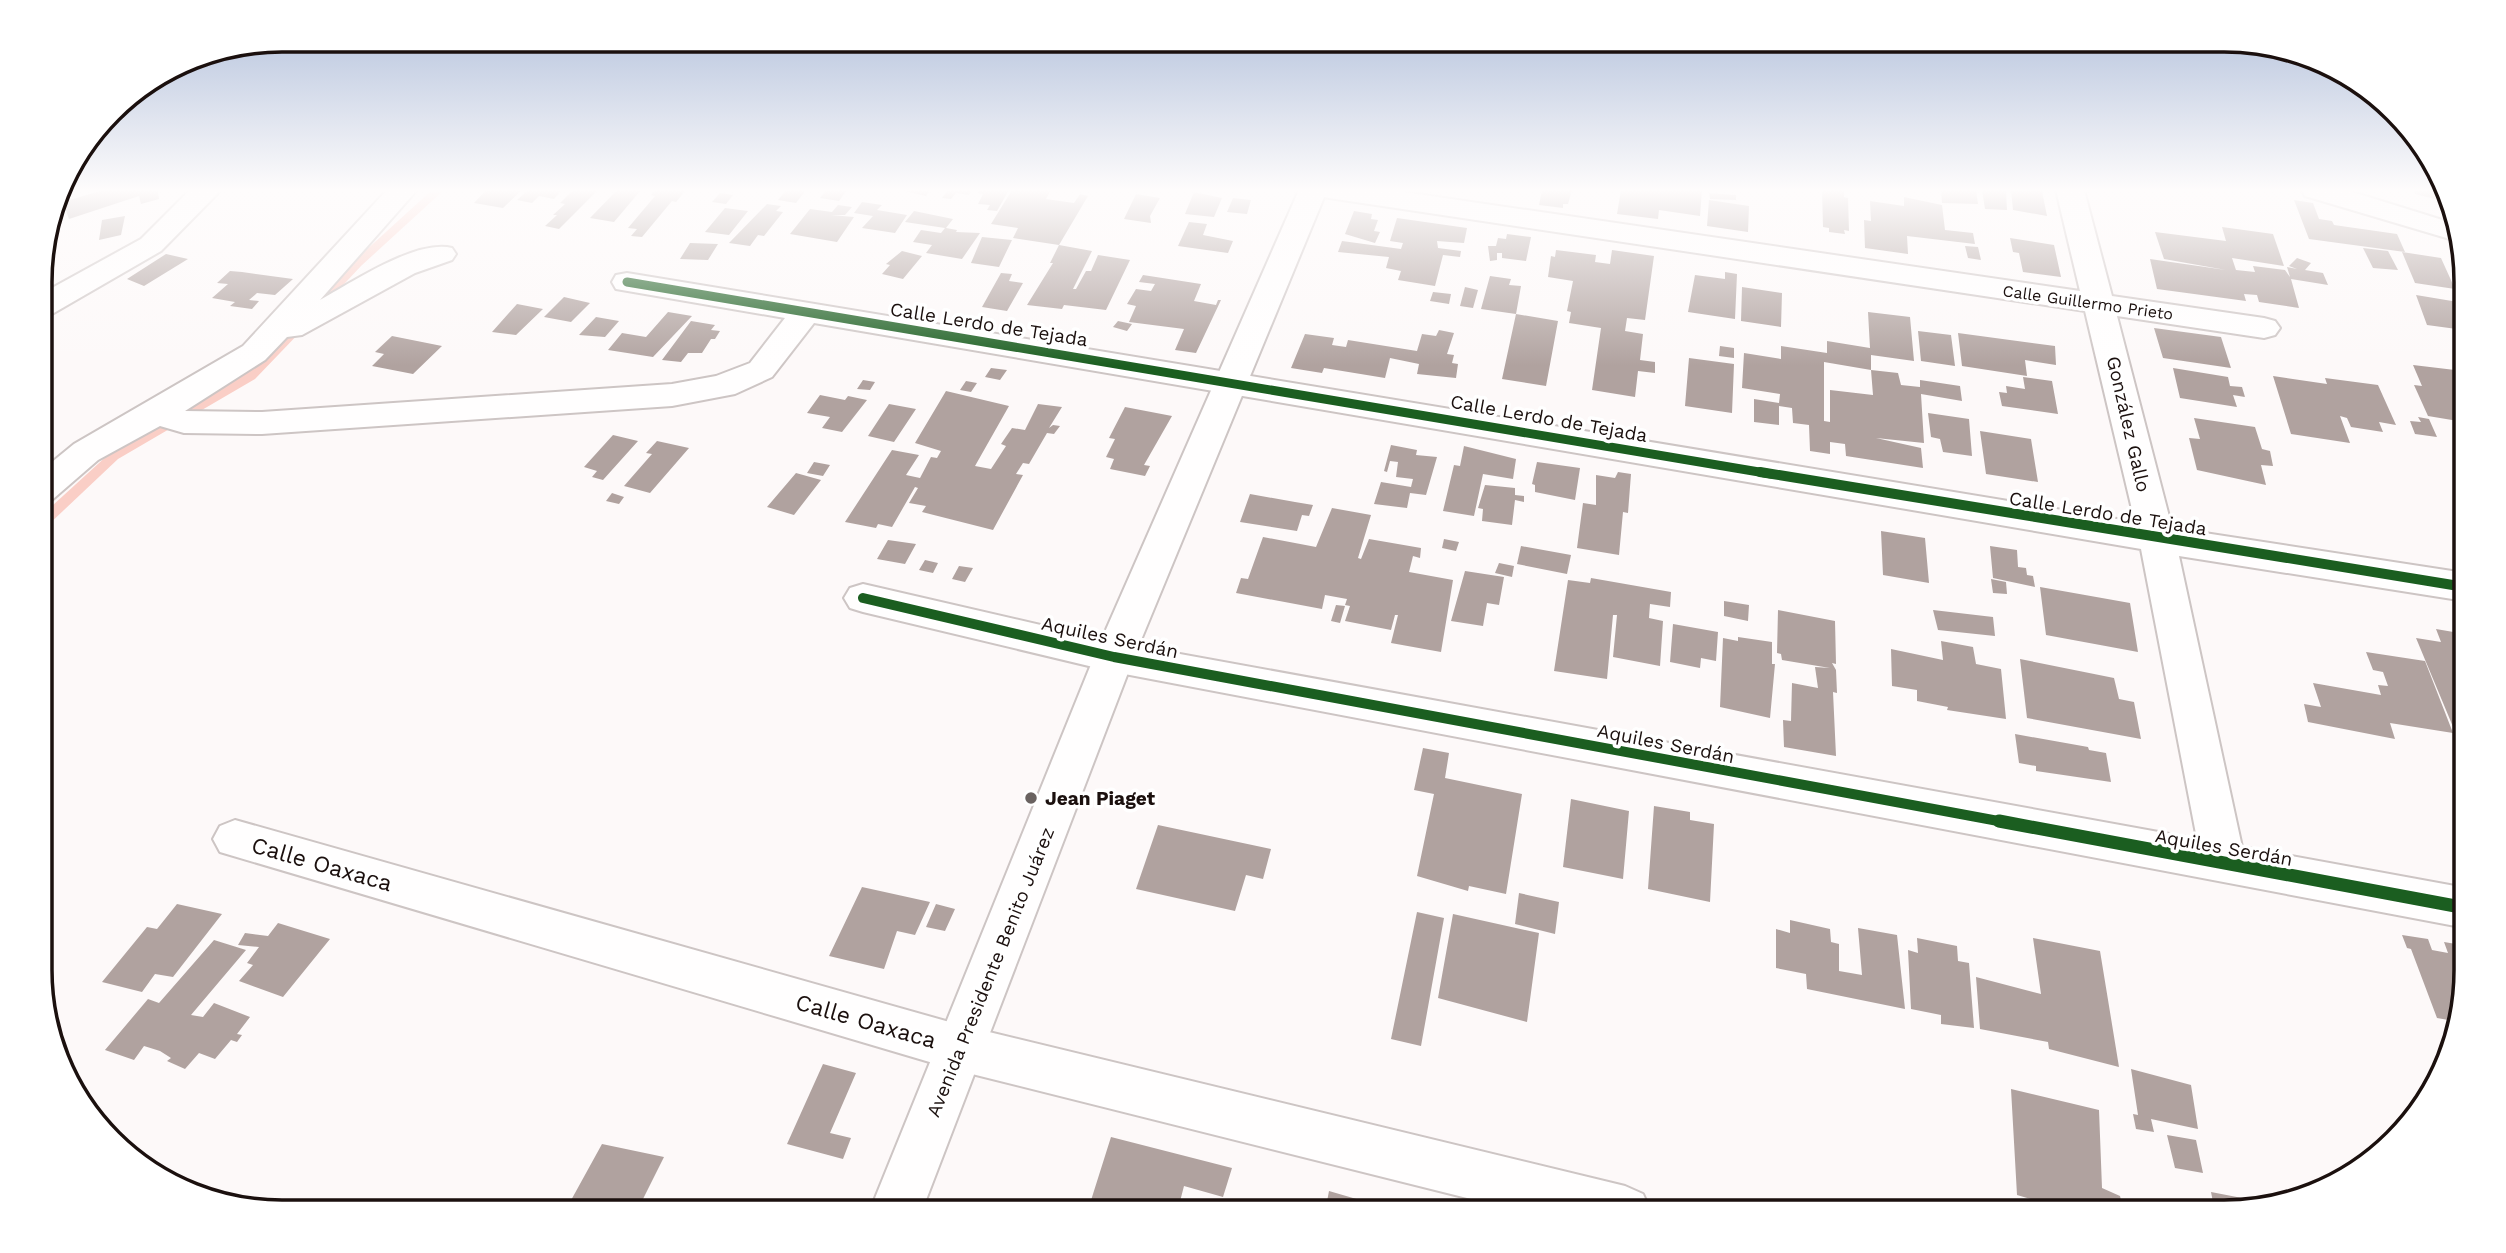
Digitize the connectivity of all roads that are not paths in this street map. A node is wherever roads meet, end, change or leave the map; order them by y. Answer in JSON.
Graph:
{"nodes":[{"id":1,"x":145,"y":248,"type":"edge"},
{"id":2,"x":350,"y":248,"type":"edge"},
{"id":3,"x":1288,"y":248,"type":"edge"},
{"id":4,"x":1725,"y":248,"type":"edge"},
{"id":5,"x":2086,"y":248,"type":"edge"},
{"id":6,"x":441,"y":254,"type":"dead end"},
{"id":7,"x":627,"y":282,"type":"dead end"},
{"id":8,"x":53,"y":300,"type":"edge"},
{"id":9,"x":2101,"y":304,"type":"junction"},
{"id":10,"x":806,"y":312,"type":"junction"},
{"id":11,"x":2264,"y":328,"type":"dead end"},
{"id":12,"x":254,"y":353,"type":"junction"},
{"id":13,"x":1232,"y":382,"type":"junction"},
{"id":14,"x":157,"y":413,"type":"junction"},
{"id":15,"x":53,"y":480,"type":"edge"},
{"id":16,"x":2157,"y":539,"type":"junction"},
{"id":17,"x":2454,"y":585,"type":"edge"},
{"id":18,"x":863,"y":598,"type":"dead end"},
{"id":19,"x":1114,"y":657,"type":"junction"},
{"id":20,"x":235,"y":839,"type":"dead end"},
{"id":21,"x":2224,"y":865,"type":"junction"},
{"id":22,"x":2454,"y":906,"type":"edge"},
{"id":23,"x":960,"y":1048,"type":"junction"},
{"id":24,"x":900,"y":1200,"type":"edge"},
{"id":25,"x":1576,"y":1200,"type":"edge"}],
"edges":[{"from":1,"to":8,"type":"street"},
{"from":2,"to":12,"type":"street"},
{"from":3,"to":13,"type":"street","name":"Avenida Presidente Benito Juárez"},
{"from":4,"to":9,"type":"street","name":"Calle Guillermo Prieto"},
{"from":5,"to":9,"type":"street","name":"González Gallo"},
{"from":6,"to":12,"type":"street"},
{"from":7,"to":10,"type":"street","name":"Calle Lerdo de Tejada"},
{"from":9,"to":11,"type":"street","name":"Calle Guillermo Prieto"},
{"from":9,"to":16,"type":"street","name":"González Gallo"},
{"from":10,"to":13,"type":"street","name":"Calle Lerdo de Tejada"},
{"from":10,"to":14,"type":"street"},
{"from":12,"to":14,"type":"street"},
{"from":13,"to":16,"type":"street","name":"Calle Lerdo de Tejada"},
{"from":13,"to":19,"type":"street","name":"Avenida Presidente Benito Juárez"},
{"from":14,"to":15,"type":"street"},
{"from":16,"to":17,"type":"street","name":"Calle Lerdo de Tejada"},
{"from":16,"to":21,"type":"street","name":"González Gallo"},
{"from":18,"to":19,"type":"street","name":"Aquiles Serdán"},
{"from":19,"to":21,"type":"street","name":"Aquiles Serdán"},
{"from":19,"to":23,"type":"street","name":"Avenida Presidente Benito Juárez"},
{"from":20,"to":23,"type":"street","name":"Calle Oaxaca"},
{"from":21,"to":22,"type":"street","name":"Aquiles Serdán"},
{"from":23,"to":24,"type":"street","name":"Avenida Presidente Benito Juárez"},
{"from":23,"to":25,"type":"street","name":"Calle Oaxaca"}]}
